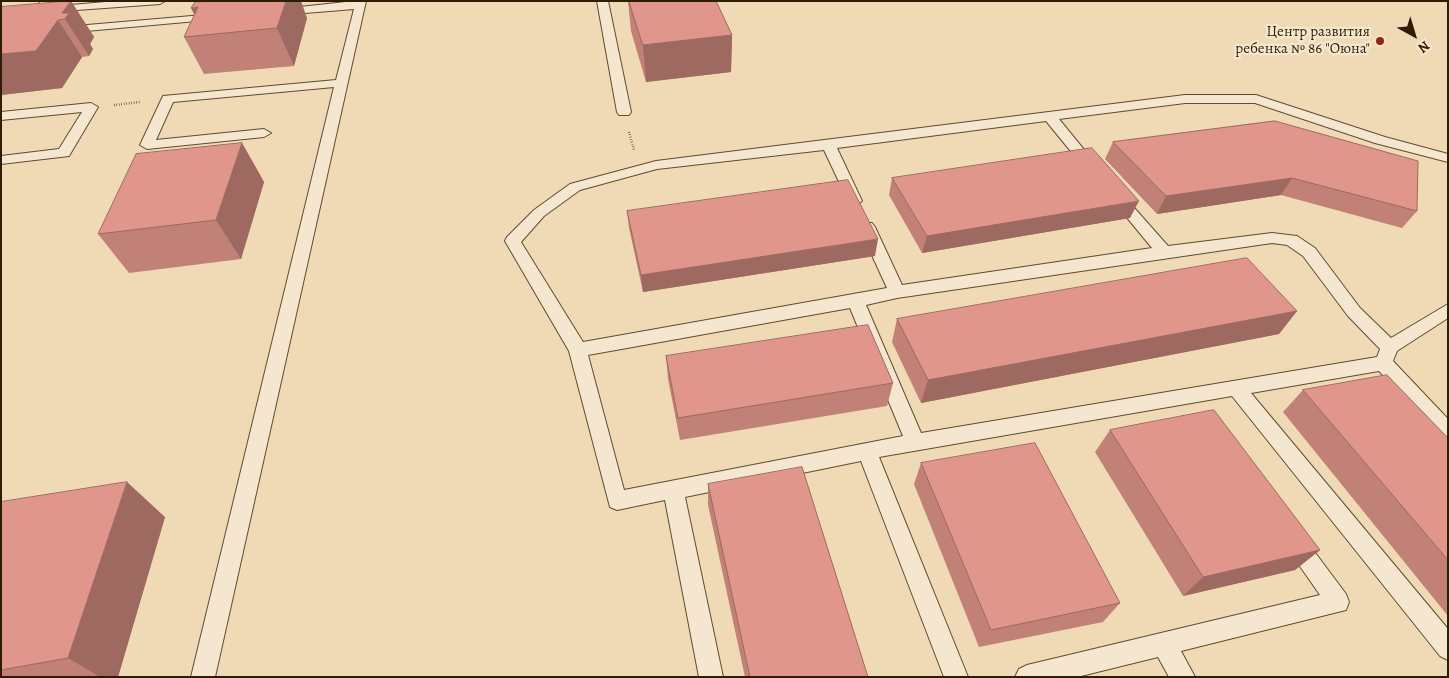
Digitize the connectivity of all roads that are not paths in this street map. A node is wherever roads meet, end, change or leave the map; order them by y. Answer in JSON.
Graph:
{"nodes":[{"id":1,"x":47,"y":1,"type":"edge"},
{"id":2,"x":160,"y":1,"type":"edge"},
{"id":3,"x":602,"y":1,"type":"edge"},
{"id":4,"x":360,"y":3,"type":"edge"},
{"id":5,"x":270,"y":12,"type":"edge"},
{"id":6,"x":230,"y":16,"type":"edge"},
{"id":7,"x":51,"y":31,"type":"edge"},
{"id":8,"x":342,"y":83,"type":"junction"},
{"id":9,"x":624,"y":112,"type":"road end"},
{"id":10,"x":1,"y":116,"type":"edge"},
{"id":11,"x":1048,"y":116,"type":"junction"},
{"id":12,"x":264,"y":133,"type":"dead end"},
{"id":13,"x":829,"y":145,"type":"junction"},
{"id":14,"x":1448,"y":158,"type":"edge"},
{"id":15,"x":1,"y":160,"type":"edge"},
{"id":16,"x":1164,"y":252,"type":"junction"},
{"id":17,"x":896,"y":292,"type":"junction"},
{"id":18,"x":856,"y":301,"type":"junction"},
{"id":19,"x":1448,"y":310,"type":"edge"},
{"id":20,"x":578,"y":350,"type":"junction"},
{"id":21,"x":1387,"y":355,"type":"junction"},
{"id":22,"x":1236,"y":388,"type":"junction"},
{"id":23,"x":1448,"y":432,"type":"edge"},
{"id":24,"x":915,"y":442,"type":"junction"},
{"id":25,"x":867,"y":452,"type":"junction"},
{"id":26,"x":673,"y":489,"type":"junction"},
{"id":27,"x":1280,"y":523,"type":"edge"},
{"id":28,"x":1164,"y":644,"type":"junction"},
{"id":29,"x":1448,"y":648,"type":"edge"},
{"id":30,"x":203,"y":677,"type":"edge"},
{"id":31,"x":711,"y":677,"type":"edge"},
{"id":32,"x":956,"y":677,"type":"edge"},
{"id":33,"x":1027,"y":677,"type":"edge"},
{"id":34,"x":1183,"y":677,"type":"edge"}],
"edges":[{"from":1,"to":2,"type":"lane"},
{"from":3,"to":9,"type":"lane"},
{"from":4,"to":5,"type":"lane"},
{"from":4,"to":8,"type":"lane"},
{"from":6,"to":7,"type":"lane"},
{"from":8,"to":12,"type":"lane"},
{"from":8,"to":30,"type":"lane"},
{"from":10,"to":15,"type":"lane"},
{"from":11,"to":13,"type":"lane"},
{"from":11,"to":14,"type":"lane"},
{"from":11,"to":16,"type":"lane"},
{"from":13,"to":17,"type":"lane"},
{"from":13,"to":20,"type":"lane"},
{"from":16,"to":17,"type":"lane"},
{"from":16,"to":21,"type":"lane"},
{"from":17,"to":18,"type":"lane"},
{"from":18,"to":20,"type":"lane"},
{"from":18,"to":24,"type":"lane"},
{"from":19,"to":21,"type":"lane"},
{"from":20,"to":26,"type":"lane"},
{"from":21,"to":22,"type":"lane"},
{"from":21,"to":23,"type":"lane"},
{"from":22,"to":24,"type":"lane"},
{"from":22,"to":29,"type":"lane"},
{"from":24,"to":25,"type":"lane"},
{"from":25,"to":26,"type":"lane"},
{"from":25,"to":32,"type":"lane"},
{"from":26,"to":31,"type":"lane"},
{"from":27,"to":28,"type":"lane"},
{"from":28,"to":33,"type":"lane"},
{"from":28,"to":34,"type":"lane"}]}
